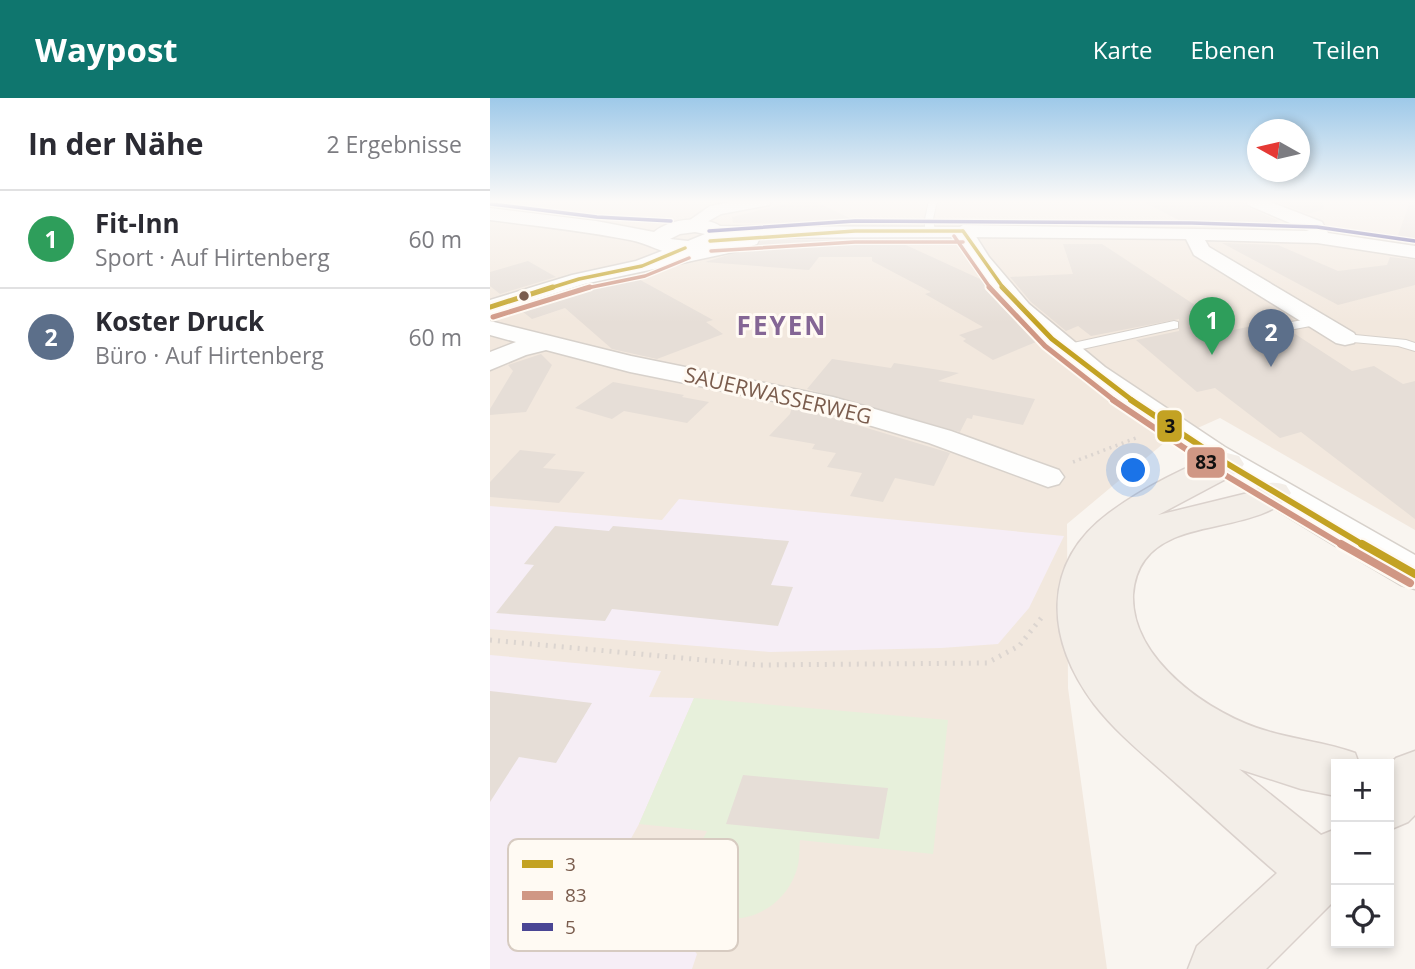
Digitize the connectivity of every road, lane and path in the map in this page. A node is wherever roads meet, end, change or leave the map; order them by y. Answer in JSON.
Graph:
{"nodes":[{"id":1,"x":665,"y":242,"type":"edge"},
{"id":2,"x":668,"y":242,"type":"edge"},
{"id":3,"x":673,"y":242,"type":"edge"},
{"id":4,"x":698,"y":242,"type":"edge"},
{"id":5,"x":746,"y":242,"type":"edge"},
{"id":6,"x":969,"y":242,"type":"edge"},
{"id":7,"x":1196,"y":242,"type":"edge"},
{"id":8,"x":1347,"y":242,"type":"edge"},
{"id":9,"x":1415,"y":252,"type":"edge"},
{"id":10,"x":490,"y":307,"type":"edge"},
{"id":11,"x":1317,"y":321,"type":"junction"},
{"id":12,"x":1174,"y":325,"type":"dead end"},
{"id":13,"x":1283,"y":327,"type":"dead end"},
{"id":14,"x":490,"y":329,"type":"edge"},
{"id":15,"x":490,"y":338,"type":"edge"},
{"id":16,"x":1345,"y":338,"type":"joint"},
{"id":17,"x":544,"y":343,"type":"junction"},
{"id":18,"x":1415,"y":347,"type":"edge"},
{"id":19,"x":1064,"y":349,"type":"junction"},
{"id":20,"x":490,"y":362,"type":"edge"},
{"id":21,"x":1135,"y":439,"type":"dead end"},
{"id":22,"x":1091,"y":456,"type":"dead end"},
{"id":23,"x":1227,"y":464,"type":"junction"},
{"id":24,"x":1048,"y":477,"type":"dead end"},
{"id":25,"x":1273,"y":493,"type":"junction"},
{"id":26,"x":1415,"y":575,"type":"edge"},
{"id":27,"x":490,"y":640,"type":"edge"},
{"id":28,"x":987,"y":663,"type":"dead end"},
{"id":29,"x":1331,"y":770,"type":"edge"},
{"id":30,"x":1394,"y":772,"type":"edge"},
{"id":31,"x":1415,"y":774,"type":"edge"},
{"id":32,"x":1394,"y":797,"type":"edge"},
{"id":33,"x":1329,"y":866,"type":"edge"},
{"id":34,"x":1220,"y":969,"type":"edge"}],
"edges":[{"from":1,"to":10,"type":"street"},
{"from":2,"to":4,"type":"street"},
{"from":3,"to":5,"type":"street"},
{"from":6,"to":19,"type":"street"},
{"from":7,"to":11,"type":"street"},
{"from":8,"to":9,"type":"street"},
{"from":11,"to":13,"type":"lane"},
{"from":11,"to":16,"type":"street"},
{"from":12,"to":19,"type":"lane"},
{"from":14,"to":15,"type":"street"},
{"from":14,"to":17,"type":"street","name":"SAUERWASSERWEG"},
{"from":16,"to":18,"type":"lane"},
{"from":17,"to":20,"type":"street","name":"SAUERWASSERWEG"},
{"from":17,"to":24,"type":"street","name":"SAUERWASSERWEG"},
{"from":19,"to":23,"type":"street"},
{"from":21,"to":22,"type":"path"},
{"from":23,"to":25,"type":"street"},
{"from":23,"to":33,"type":"main road"},
{"from":25,"to":26,"type":"street"},
{"from":25,"to":29,"type":"main road"},
{"from":27,"to":28,"type":"path"},
{"from":30,"to":31,"type":"main road"},
{"from":31,"to":32,"type":"main road"},
{"from":33,"to":34,"type":"main road"}]}
